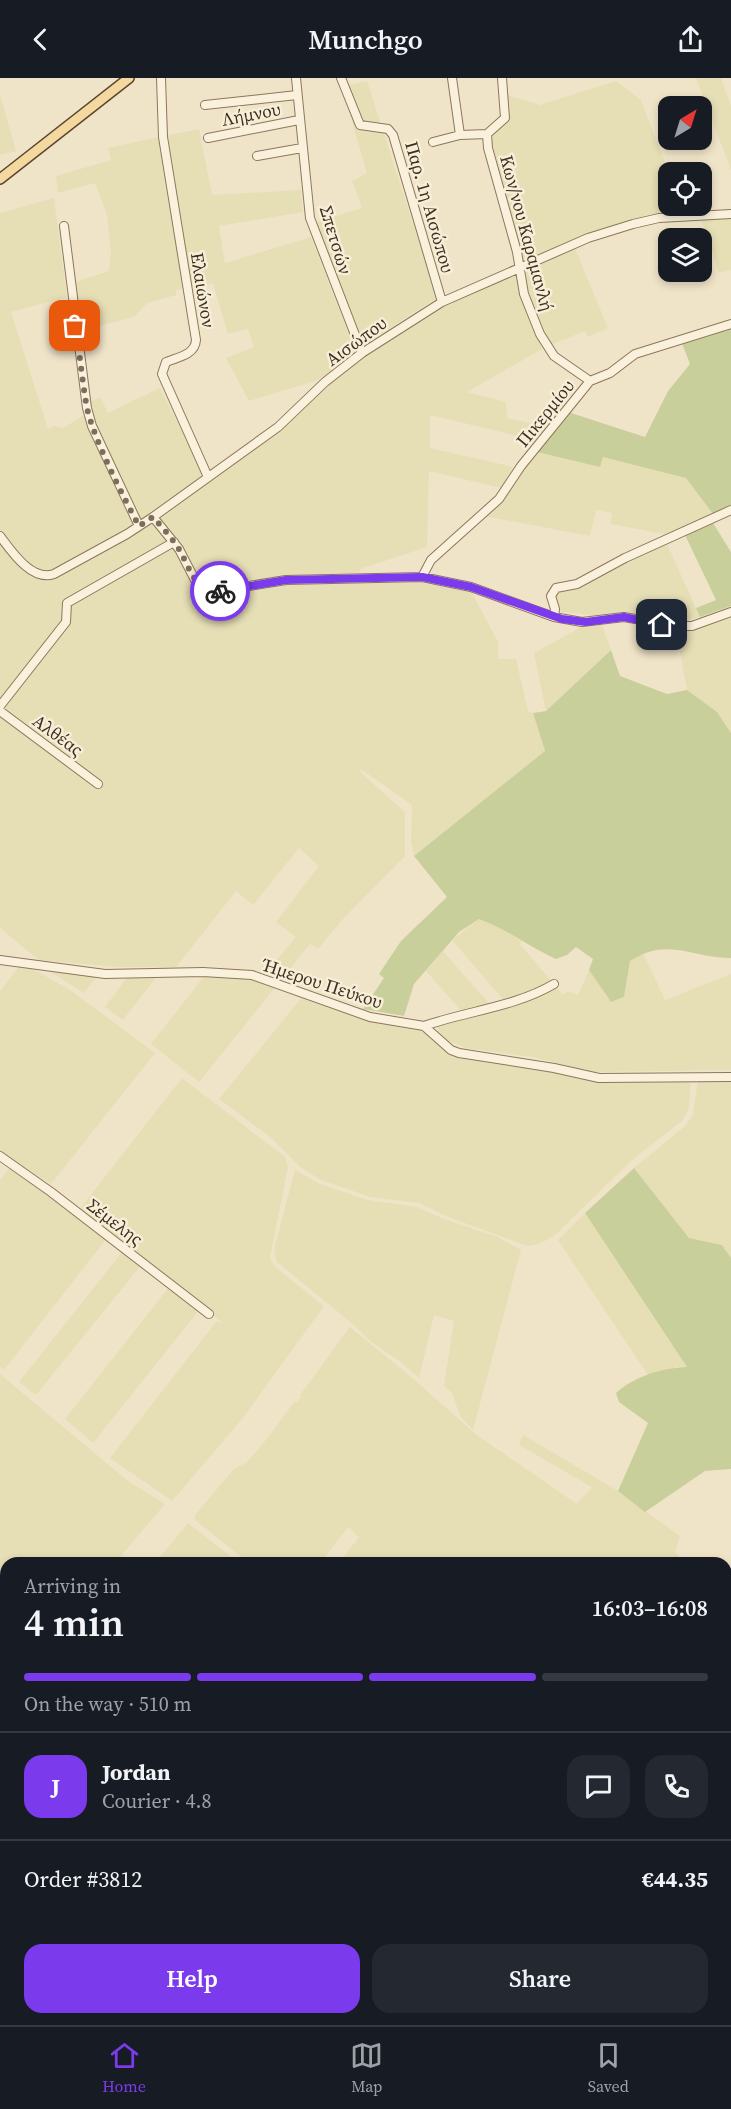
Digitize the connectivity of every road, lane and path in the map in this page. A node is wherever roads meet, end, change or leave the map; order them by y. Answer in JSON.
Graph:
{"nodes":[{"id":1,"x":129,"y":78,"type":"edge"},
{"id":2,"x":161,"y":78,"type":"edge"},
{"id":3,"x":296,"y":78,"type":"edge"},
{"id":4,"x":341,"y":78,"type":"edge"},
{"id":5,"x":452,"y":78,"type":"edge"},
{"id":6,"x":501,"y":78,"type":"edge"},
{"id":7,"x":297,"y":94,"type":"junction"},
{"id":8,"x":206,"y":105,"type":"dead end"},
{"id":9,"x":299,"y":120,"type":"junction"},
{"id":10,"x":487,"y":134,"type":"junction"},
{"id":11,"x":460,"y":135,"type":"junction"},
{"id":12,"x":208,"y":138,"type":"dead end"},
{"id":13,"x":433,"y":142,"type":"dead end"},
{"id":14,"x":302,"y":148,"type":"junction"},
{"id":15,"x":257,"y":156,"type":"dead end"},
{"id":16,"x":0,"y":180,"type":"edge"},
{"id":17,"x":731,"y":214,"type":"edge"},
{"id":18,"x":64,"y":226,"type":"dead end"},
{"id":19,"x":519,"y":269,"type":"junction"},
{"id":20,"x":442,"y":302,"type":"junction"},
{"id":21,"x":731,"y":324,"type":"edge"},
{"id":22,"x":362,"y":353,"type":"junction"},
{"id":23,"x":590,"y":381,"type":"junction"},
{"id":24,"x":208,"y":477,"type":"junction"},
{"id":25,"x":731,"y":510,"type":"edge"},
{"id":26,"x":153,"y":517,"type":"junction"},
{"id":27,"x":139,"y":526,"type":"junction"},
{"id":28,"x":0,"y":536,"type":"edge"},
{"id":29,"x":174,"y":542,"type":"junction"},
{"id":30,"x":422,"y":577,"type":"junction"},
{"id":31,"x":731,"y":612,"type":"edge"},
{"id":32,"x":554,"y":617,"type":"junction"},
{"id":33,"x":0,"y":706,"type":"edge"},
{"id":34,"x":0,"y":711,"type":"edge"},
{"id":35,"x":98,"y":784,"type":"dead end"},
{"id":36,"x":0,"y":960,"type":"edge"},
{"id":37,"x":554,"y":984,"type":"dead end"},
{"id":38,"x":424,"y":1026,"type":"junction"},
{"id":39,"x":731,"y":1077,"type":"edge"},
{"id":40,"x":0,"y":1156,"type":"edge"},
{"id":41,"x":209,"y":1314,"type":"dead end"}],
"edges":[{"from":1,"to":16,"type":"main road"},
{"from":2,"to":24,"type":"street","name":"Ελαιώνον"},
{"from":3,"to":7,"type":"street","name":"Σπετσών"},
{"from":4,"to":20,"type":"street","name":"Παρ. 1η Αισώπου"},
{"from":5,"to":11,"type":"street"},
{"from":6,"to":10,"type":"street","name":"Κων/νου Καραμανλή"},
{"from":7,"to":8,"type":"street"},
{"from":7,"to":9,"type":"street","name":"Σπετσών"},
{"from":9,"to":12,"type":"street","name":"Λήμνου"},
{"from":9,"to":14,"type":"street","name":"Σπετσών"},
{"from":10,"to":11,"type":"street"},
{"from":10,"to":19,"type":"street","name":"Κων/νου Καραμανλή"},
{"from":11,"to":13,"type":"street"},
{"from":14,"to":15,"type":"street"},
{"from":14,"to":22,"type":"street","name":"Σπετσών"},
{"from":17,"to":19,"type":"street","name":"Αισώπου"},
{"from":18,"to":27,"type":"street"},
{"from":19,"to":20,"type":"street","name":"Αισώπου"},
{"from":19,"to":23,"type":"street","name":"Κων/νου Καραμανλή"},
{"from":20,"to":22,"type":"street","name":"Αισώπου"},
{"from":21,"to":23,"type":"street","name":"Πικερμίου"},
{"from":22,"to":24,"type":"street","name":"Αισώπου"},
{"from":23,"to":30,"type":"street","name":"Πικερμίου"},
{"from":24,"to":26,"type":"street","name":"Αισώπου"},
{"from":25,"to":32,"type":"street"},
{"from":26,"to":27,"type":"street","name":"Αισώπου"},
{"from":26,"to":29,"type":"street"},
{"from":27,"to":28,"type":"street","name":"Αισώπου"},
{"from":29,"to":30,"type":"street"},
{"from":29,"to":33,"type":"street"},
{"from":30,"to":32,"type":"street"},
{"from":31,"to":32,"type":"street"},
{"from":34,"to":35,"type":"street","name":"Αλθέας"},
{"from":36,"to":38,"type":"street","name":"Ήμερου Πεύκου"},
{"from":37,"to":38,"type":"street"},
{"from":38,"to":39,"type":"street"},
{"from":40,"to":41,"type":"street","name":"Σέμελης"}]}
